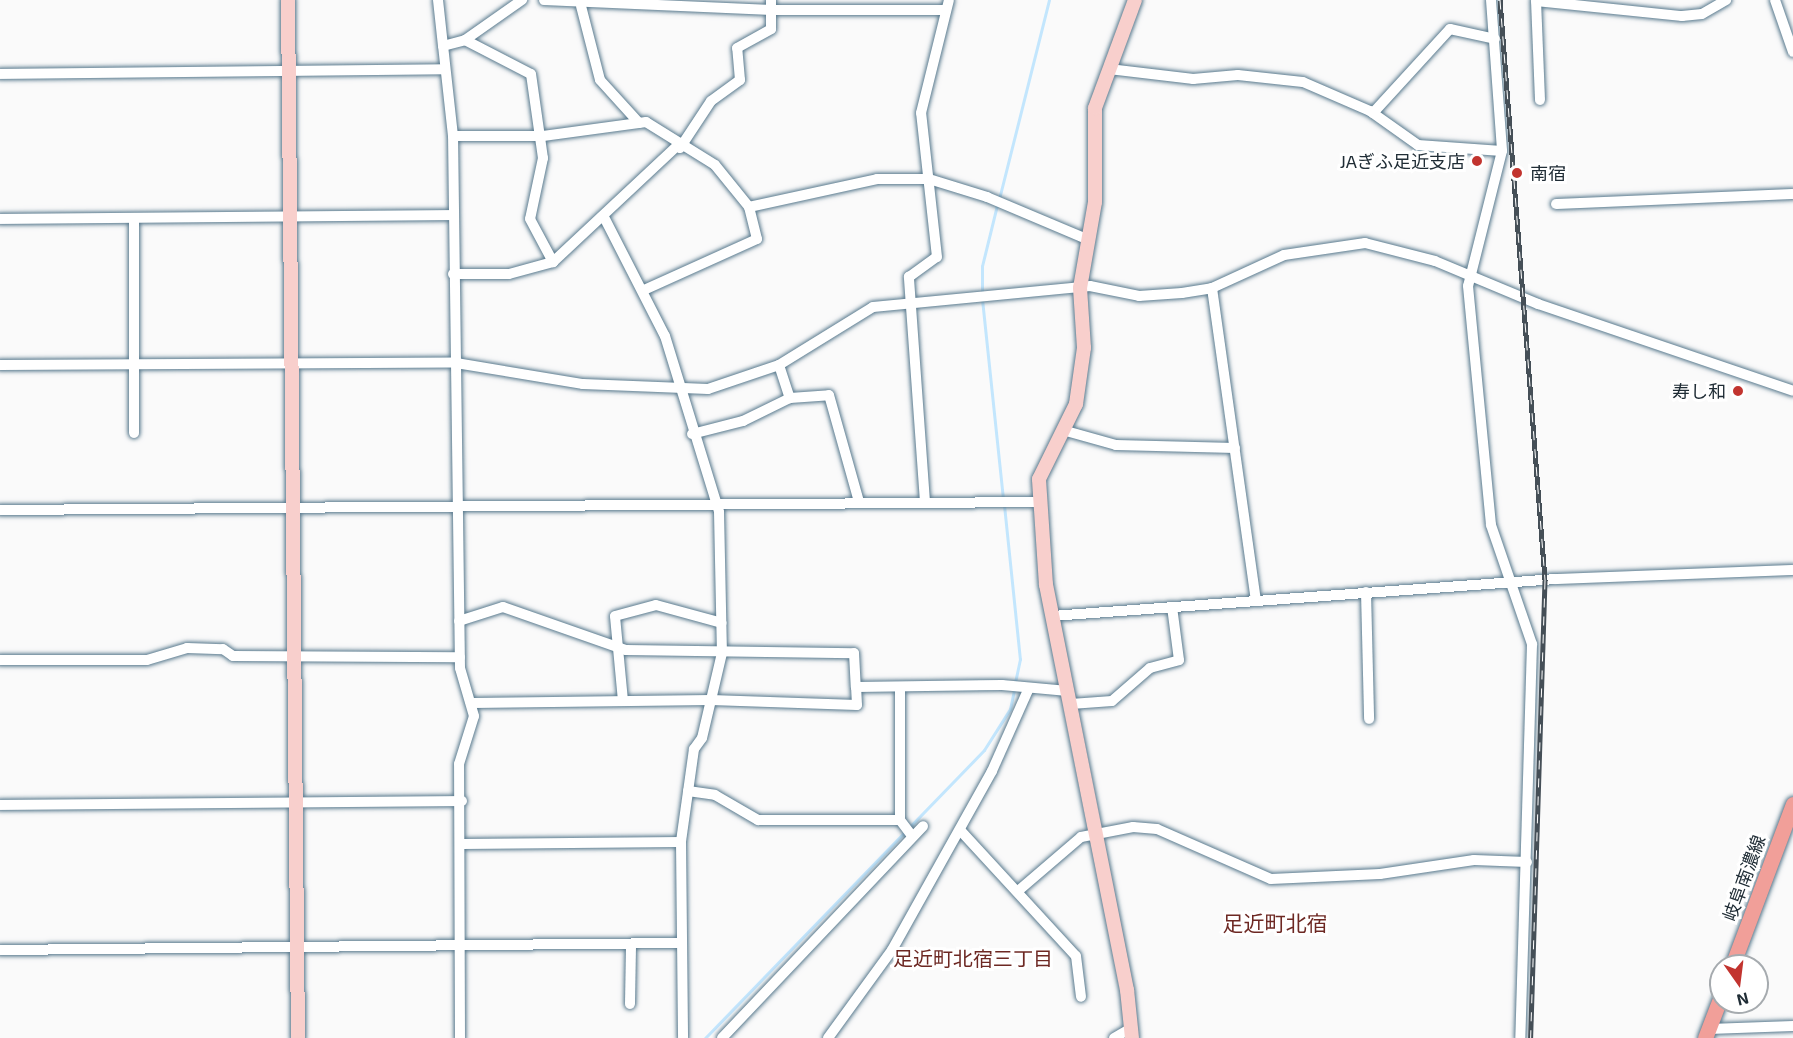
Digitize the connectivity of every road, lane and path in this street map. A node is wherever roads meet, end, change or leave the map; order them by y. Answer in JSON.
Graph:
{"nodes":[{"id":1,"x":288,"y":0,"type":"edge"},
{"id":2,"x":438,"y":0,"type":"edge"},
{"id":3,"x":522,"y":0,"type":"edge"},
{"id":4,"x":544,"y":0,"type":"edge"},
{"id":5,"x":1136,"y":0,"type":"edge"},
{"id":6,"x":1491,"y":0,"type":"edge"},
{"id":7,"x":1726,"y":0,"type":"edge"},
{"id":8,"x":1775,"y":0,"type":"edge"},
{"id":9,"x":772,"y":5,"type":"edge"},
{"id":10,"x":947,"y":5,"type":"edge"},
{"id":11,"x":581,"y":6,"type":"junction"},
{"id":12,"x":1495,"y":39,"type":"junction"},
{"id":13,"x":465,"y":40,"type":"junction"},
{"id":14,"x":443,"y":46,"type":"junction"},
{"id":15,"x":1793,"y":52,"type":"edge"},
{"id":16,"x":442,"y":69,"type":"junction"},
{"id":17,"x":1109,"y":69,"type":"junction"},
{"id":18,"x":289,"y":71,"type":"junction"},
{"id":19,"x":0,"y":74,"type":"edge"},
{"id":20,"x":1540,"y":100,"type":"dead end"},
{"id":21,"x":1373,"y":113,"type":"junction"},
{"id":22,"x":639,"y":123,"type":"junction"},
{"id":23,"x":453,"y":136,"type":"junction"},
{"id":24,"x":543,"y":136,"type":"junction"},
{"id":25,"x":679,"y":147,"type":"junction"},
{"id":26,"x":1502,"y":151,"type":"junction"},
{"id":27,"x":929,"y":179,"type":"junction"},
{"id":28,"x":1793,"y":194,"type":"edge"},
{"id":29,"x":1556,"y":204,"type":"dead end"},
{"id":30,"x":748,"y":207,"type":"junction"},
{"id":31,"x":291,"y":214,"type":"junction"},
{"id":32,"x":453,"y":215,"type":"junction"},
{"id":33,"x":0,"y":219,"type":"edge"},
{"id":34,"x":134,"y":219,"type":"junction"},
{"id":35,"x":605,"y":219,"type":"junction"},
{"id":36,"x":1089,"y":240,"type":"junction"},
{"id":37,"x":553,"y":262,"type":"junction"},
{"id":38,"x":1470,"y":273,"type":"junction"},
{"id":39,"x":453,"y":274,"type":"junction"},
{"id":40,"x":1080,"y":288,"type":"junction"},
{"id":41,"x":1212,"y":288,"type":"junction"},
{"id":42,"x":644,"y":290,"type":"junction"},
{"id":43,"x":910,"y":302,"type":"junction"},
{"id":44,"x":292,"y":363,"type":"junction"},
{"id":45,"x":456,"y":363,"type":"junction"},
{"id":46,"x":134,"y":364,"type":"junction"},
{"id":47,"x":0,"y":365,"type":"edge"},
{"id":48,"x":779,"y":365,"type":"junction"},
{"id":49,"x":678,"y":387,"type":"junction"},
{"id":50,"x":1793,"y":391,"type":"edge"},
{"id":51,"x":790,"y":398,"type":"junction"},
{"id":52,"x":1066,"y":431,"type":"junction"},
{"id":53,"x":135,"y":433,"type":"dead end"},
{"id":54,"x":692,"y":434,"type":"junction"},
{"id":55,"x":1235,"y":448,"type":"junction"},
{"id":56,"x":859,"y":502,"type":"junction"},
{"id":57,"x":925,"y":502,"type":"junction"},
{"id":58,"x":1040,"y":502,"type":"junction"},
{"id":59,"x":716,"y":504,"type":"junction"},
{"id":60,"x":294,"y":508,"type":"junction"},
{"id":61,"x":455,"y":508,"type":"junction"},
{"id":62,"x":0,"y":510,"type":"edge"},
{"id":63,"x":1793,"y":570,"type":"edge"},
{"id":64,"x":1512,"y":582,"type":"junction"},
{"id":65,"x":1366,"y":592,"type":"junction"},
{"id":66,"x":1256,"y":600,"type":"junction"},
{"id":67,"x":1172,"y":607,"type":"junction"},
{"id":68,"x":1052,"y":616,"type":"junction"},
{"id":69,"x":459,"y":621,"type":"junction"},
{"id":70,"x":722,"y":623,"type":"junction"},
{"id":71,"x":615,"y":648,"type":"junction"},
{"id":72,"x":722,"y":653,"type":"junction"},
{"id":73,"x":294,"y":657,"type":"junction"},
{"id":74,"x":460,"y":657,"type":"junction"},
{"id":75,"x":0,"y":660,"type":"edge"},
{"id":76,"x":856,"y":687,"type":"junction"},
{"id":77,"x":900,"y":687,"type":"junction"},
{"id":78,"x":1028,"y":690,"type":"junction"},
{"id":79,"x":1070,"y":698,"type":"junction"},
{"id":80,"x":711,"y":700,"type":"junction"},
{"id":81,"x":622,"y":701,"type":"junction"},
{"id":82,"x":473,"y":703,"type":"junction"},
{"id":83,"x":1369,"y":719,"type":"dead end"},
{"id":84,"x":688,"y":790,"type":"junction"},
{"id":85,"x":462,"y":801,"type":"junction"},
{"id":86,"x":296,"y":804,"type":"junction"},
{"id":87,"x":1793,"y":804,"type":"edge"},
{"id":88,"x":0,"y":805,"type":"edge"},
{"id":89,"x":900,"y":820,"type":"junction"},
{"id":90,"x":922,"y":826,"type":"dead end"},
{"id":91,"x":960,"y":830,"type":"junction"},
{"id":92,"x":1096,"y":832,"type":"junction"},
{"id":93,"x":913,"y":837,"type":"junction"},
{"id":94,"x":681,"y":842,"type":"junction"},
{"id":95,"x":462,"y":844,"type":"junction"},
{"id":96,"x":1527,"y":862,"type":"junction"},
{"id":97,"x":1018,"y":891,"type":"junction"},
{"id":98,"x":682,"y":943,"type":"junction"},
{"id":99,"x":631,"y":944,"type":"junction"},
{"id":100,"x":460,"y":945,"type":"junction"},
{"id":101,"x":296,"y":946,"type":"junction"},
{"id":102,"x":0,"y":950,"type":"edge"},
{"id":103,"x":1737,"y":954,"type":"edge"},
{"id":104,"x":1081,"y":998,"type":"dead end"},
{"id":105,"x":630,"y":1004,"type":"dead end"},
{"id":106,"x":1714,"y":1014,"type":"edge"},
{"id":107,"x":1793,"y":1026,"type":"edge"},
{"id":108,"x":1131,"y":1033,"type":"edge"},
{"id":109,"x":1707,"y":1034,"type":"edge"},
{"id":110,"x":298,"y":1038,"type":"edge"},
{"id":111,"x":460,"y":1038,"type":"edge"},
{"id":112,"x":683,"y":1038,"type":"edge"},
{"id":113,"x":722,"y":1038,"type":"edge"},
{"id":114,"x":828,"y":1038,"type":"edge"},
{"id":115,"x":1114,"y":1038,"type":"edge"},
{"id":116,"x":1520,"y":1038,"type":"edge"}],
"edges":[{"from":1,"to":18,"type":"street"},
{"from":2,"to":14,"type":"street"},
{"from":3,"to":13,"type":"street"},
{"from":4,"to":11,"type":"street"},
{"from":5,"to":17,"type":"street"},
{"from":6,"to":12,"type":"street"},
{"from":7,"to":20,"type":"street"},
{"from":8,"to":15,"type":"street"},
{"from":9,"to":10,"type":"street"},
{"from":9,"to":11,"type":"street"},
{"from":9,"to":25,"type":"street"},
{"from":10,"to":27,"type":"street"},
{"from":11,"to":22,"type":"street"},
{"from":12,"to":21,"type":"street"},
{"from":12,"to":26,"type":"street"},
{"from":13,"to":14,"type":"street"},
{"from":13,"to":24,"type":"street"},
{"from":14,"to":16,"type":"street"},
{"from":16,"to":18,"type":"street"},
{"from":16,"to":23,"type":"street"},
{"from":17,"to":21,"type":"street"},
{"from":17,"to":36,"type":"street"},
{"from":18,"to":19,"type":"street"},
{"from":18,"to":31,"type":"street"},
{"from":21,"to":26,"type":"street"},
{"from":22,"to":24,"type":"street"},
{"from":22,"to":25,"type":"street"},
{"from":23,"to":24,"type":"street"},
{"from":23,"to":32,"type":"street"},
{"from":24,"to":37,"type":"street"},
{"from":25,"to":30,"type":"street"},
{"from":25,"to":35,"type":"street"},
{"from":26,"to":38,"type":"street"},
{"from":27,"to":30,"type":"street"},
{"from":27,"to":36,"type":"street"},
{"from":27,"to":43,"type":"street"},
{"from":28,"to":29,"type":"street"},
{"from":30,"to":42,"type":"street"},
{"from":31,"to":32,"type":"street"},
{"from":31,"to":34,"type":"street"},
{"from":31,"to":44,"type":"street"},
{"from":32,"to":39,"type":"street"},
{"from":33,"to":34,"type":"street"},
{"from":34,"to":46,"type":"street"},
{"from":35,"to":37,"type":"street"},
{"from":35,"to":42,"type":"street"},
{"from":36,"to":40,"type":"street"},
{"from":37,"to":39,"type":"street"},
{"from":38,"to":41,"type":"street"},
{"from":38,"to":50,"type":"street"},
{"from":38,"to":64,"type":"street"},
{"from":39,"to":45,"type":"street"},
{"from":40,"to":41,"type":"street"},
{"from":40,"to":43,"type":"street"},
{"from":40,"to":52,"type":"street"},
{"from":41,"to":55,"type":"street"},
{"from":42,"to":49,"type":"street"},
{"from":43,"to":48,"type":"street"},
{"from":43,"to":57,"type":"street"},
{"from":44,"to":45,"type":"street"},
{"from":44,"to":46,"type":"street"},
{"from":44,"to":60,"type":"street"},
{"from":45,"to":49,"type":"street"},
{"from":45,"to":61,"type":"street"},
{"from":46,"to":47,"type":"street"},
{"from":46,"to":53,"type":"street"},
{"from":48,"to":49,"type":"street"},
{"from":48,"to":51,"type":"street"},
{"from":49,"to":54,"type":"street"},
{"from":51,"to":54,"type":"street"},
{"from":51,"to":56,"type":"street"},
{"from":52,"to":55,"type":"street"},
{"from":52,"to":58,"type":"street"},
{"from":54,"to":59,"type":"street"},
{"from":55,"to":66,"type":"street"},
{"from":56,"to":57,"type":"street"},
{"from":56,"to":59,"type":"street"},
{"from":57,"to":58,"type":"street"},
{"from":58,"to":68,"type":"street"},
{"from":59,"to":61,"type":"street"},
{"from":59,"to":70,"type":"street"},
{"from":60,"to":61,"type":"street"},
{"from":60,"to":62,"type":"street"},
{"from":60,"to":73,"type":"street"},
{"from":61,"to":69,"type":"street"},
{"from":63,"to":64,"type":"street"},
{"from":64,"to":65,"type":"street"},
{"from":64,"to":96,"type":"street"},
{"from":65,"to":66,"type":"street"},
{"from":65,"to":83,"type":"street"},
{"from":66,"to":67,"type":"street"},
{"from":67,"to":68,"type":"street"},
{"from":67,"to":79,"type":"street"},
{"from":68,"to":79,"type":"street"},
{"from":69,"to":71,"type":"street"},
{"from":69,"to":74,"type":"street"},
{"from":70,"to":71,"type":"street"},
{"from":70,"to":72,"type":"street"},
{"from":71,"to":72,"type":"street"},
{"from":71,"to":81,"type":"street"},
{"from":72,"to":76,"type":"street"},
{"from":72,"to":80,"type":"street"},
{"from":73,"to":74,"type":"street"},
{"from":73,"to":75,"type":"street"},
{"from":73,"to":86,"type":"street"},
{"from":74,"to":82,"type":"street"},
{"from":76,"to":77,"type":"street"},
{"from":76,"to":80,"type":"street"},
{"from":77,"to":78,"type":"street"},
{"from":77,"to":89,"type":"street"},
{"from":78,"to":79,"type":"street"},
{"from":78,"to":91,"type":"street"},
{"from":79,"to":92,"type":"street"},
{"from":80,"to":81,"type":"street"},
{"from":80,"to":84,"type":"street"},
{"from":81,"to":82,"type":"street"},
{"from":82,"to":85,"type":"street"},
{"from":84,"to":89,"type":"street"},
{"from":84,"to":94,"type":"street"},
{"from":85,"to":86,"type":"street"},
{"from":85,"to":95,"type":"street"},
{"from":86,"to":88,"type":"street"},
{"from":86,"to":101,"type":"street"},
{"from":87,"to":103,"type":"main road","name":"岐阜南濃線"},
{"from":89,"to":93,"type":"street"},
{"from":90,"to":93,"type":"street"},
{"from":91,"to":97,"type":"street"},
{"from":91,"to":114,"type":"street"},
{"from":92,"to":96,"type":"street"},
{"from":92,"to":97,"type":"street"},
{"from":92,"to":108,"type":"street"},
{"from":93,"to":113,"type":"street"},
{"from":94,"to":95,"type":"street"},
{"from":94,"to":98,"type":"street"},
{"from":95,"to":100,"type":"street"},
{"from":96,"to":116,"type":"street"},
{"from":97,"to":104,"type":"street"},
{"from":98,"to":99,"type":"street"},
{"from":98,"to":112,"type":"street"},
{"from":99,"to":100,"type":"street"},
{"from":99,"to":105,"type":"street"},
{"from":100,"to":101,"type":"street"},
{"from":100,"to":111,"type":"street"},
{"from":101,"to":102,"type":"street"},
{"from":101,"to":110,"type":"street"},
{"from":106,"to":109,"type":"main road"},
{"from":107,"to":109,"type":"street"},
{"from":108,"to":115,"type":"street"}]}
